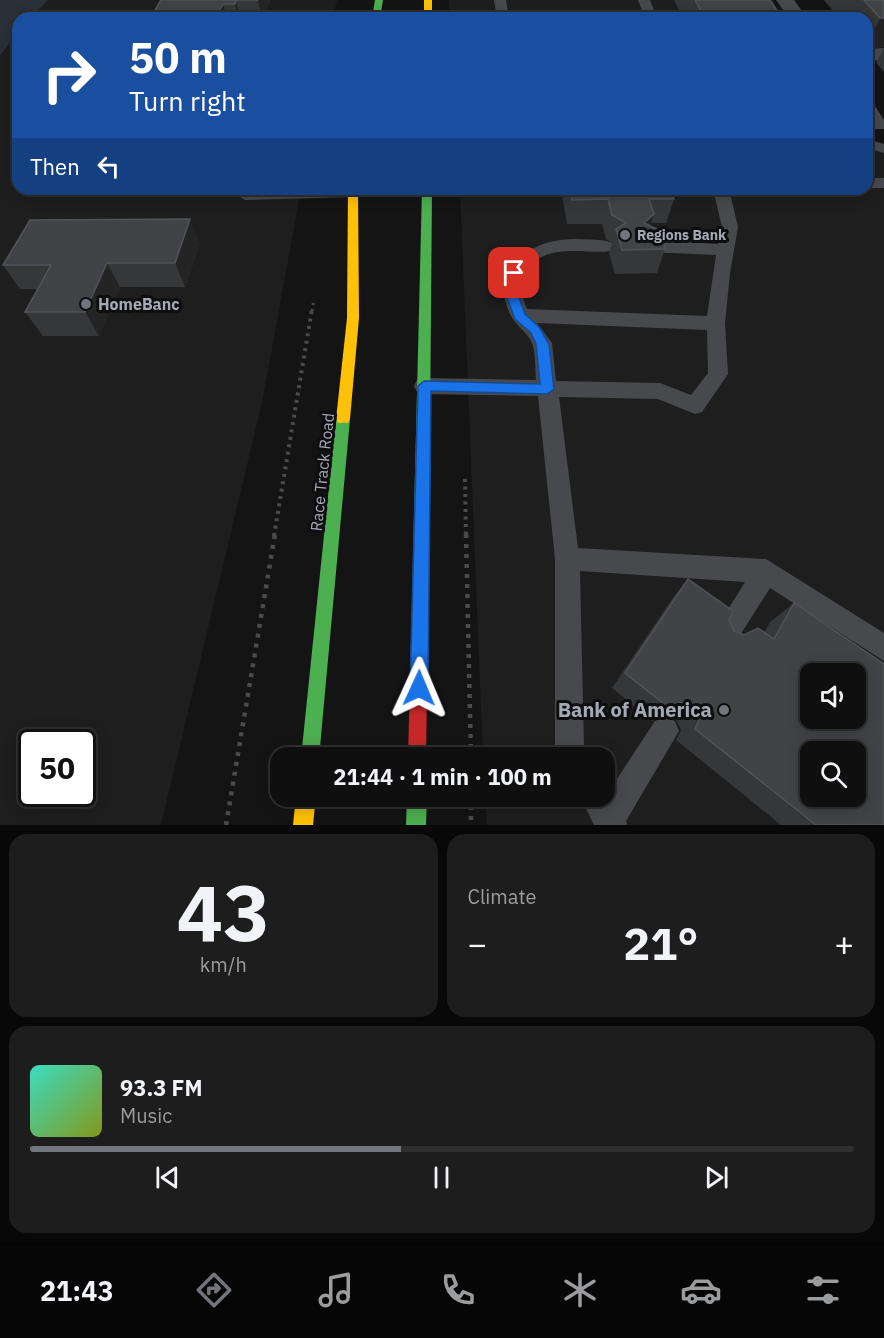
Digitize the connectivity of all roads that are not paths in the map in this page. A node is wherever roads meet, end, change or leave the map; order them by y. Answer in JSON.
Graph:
{"nodes":[{"id":1,"x":873,"y":127,"type":"edge"},
{"id":2,"x":884,"y":149,"type":"edge"},
{"id":3,"x":353,"y":195,"type":"edge"},
{"id":4,"x":427,"y":195,"type":"edge"},
{"id":5,"x":722,"y":195,"type":"edge"},
{"id":6,"x":648,"y":246,"type":"edge"},
{"id":7,"x":608,"y":247,"type":"dead end"},
{"id":8,"x":725,"y":250,"type":"junction"},
{"id":9,"x":520,"y":316,"type":"junction"},
{"id":10,"x":716,"y":322,"type":"junction"},
{"id":11,"x":424,"y":386,"type":"junction"},
{"id":12,"x":547,"y":389,"type":"junction"},
{"id":13,"x":567,"y":559,"type":"junction"},
{"id":14,"x":766,"y":571,"type":"junction"},
{"id":15,"x":724,"y":637,"type":"edge"},
{"id":16,"x":884,"y":648,"type":"edge"},
{"id":17,"x":665,"y":731,"type":"edge"},
{"id":18,"x":311,"y":747,"type":"edge"},
{"id":19,"x":417,"y":747,"type":"edge"},
{"id":20,"x":570,"y":747,"type":"edge"},
{"id":21,"x":305,"y":807,"type":"edge"},
{"id":22,"x":417,"y":807,"type":"edge"},
{"id":23,"x":605,"y":814,"type":"edge"},
{"id":24,"x":303,"y":825,"type":"edge"},
{"id":25,"x":416,"y":825,"type":"edge"}],
"edges":[{"from":1,"to":2,"type":"lane"},
{"from":3,"to":18,"type":"main road","name":"Race Track Road"},
{"from":4,"to":11,"type":"main road"},
{"from":5,"to":8,"type":"lane"},
{"from":6,"to":8,"type":"lane"},
{"from":7,"to":9,"type":"lane"},
{"from":8,"to":10,"type":"lane"},
{"from":9,"to":10,"type":"lane"},
{"from":9,"to":12,"type":"lane"},
{"from":10,"to":12,"type":"lane"},
{"from":11,"to":12,"type":"lane"},
{"from":11,"to":19,"type":"main road"},
{"from":12,"to":13,"type":"lane"},
{"from":13,"to":14,"type":"lane"},
{"from":13,"to":20,"type":"lane"},
{"from":14,"to":15,"type":"lane"},
{"from":14,"to":16,"type":"lane"},
{"from":17,"to":23,"type":"lane"},
{"from":21,"to":24,"type":"main road"},
{"from":22,"to":25,"type":"main road"}]}
